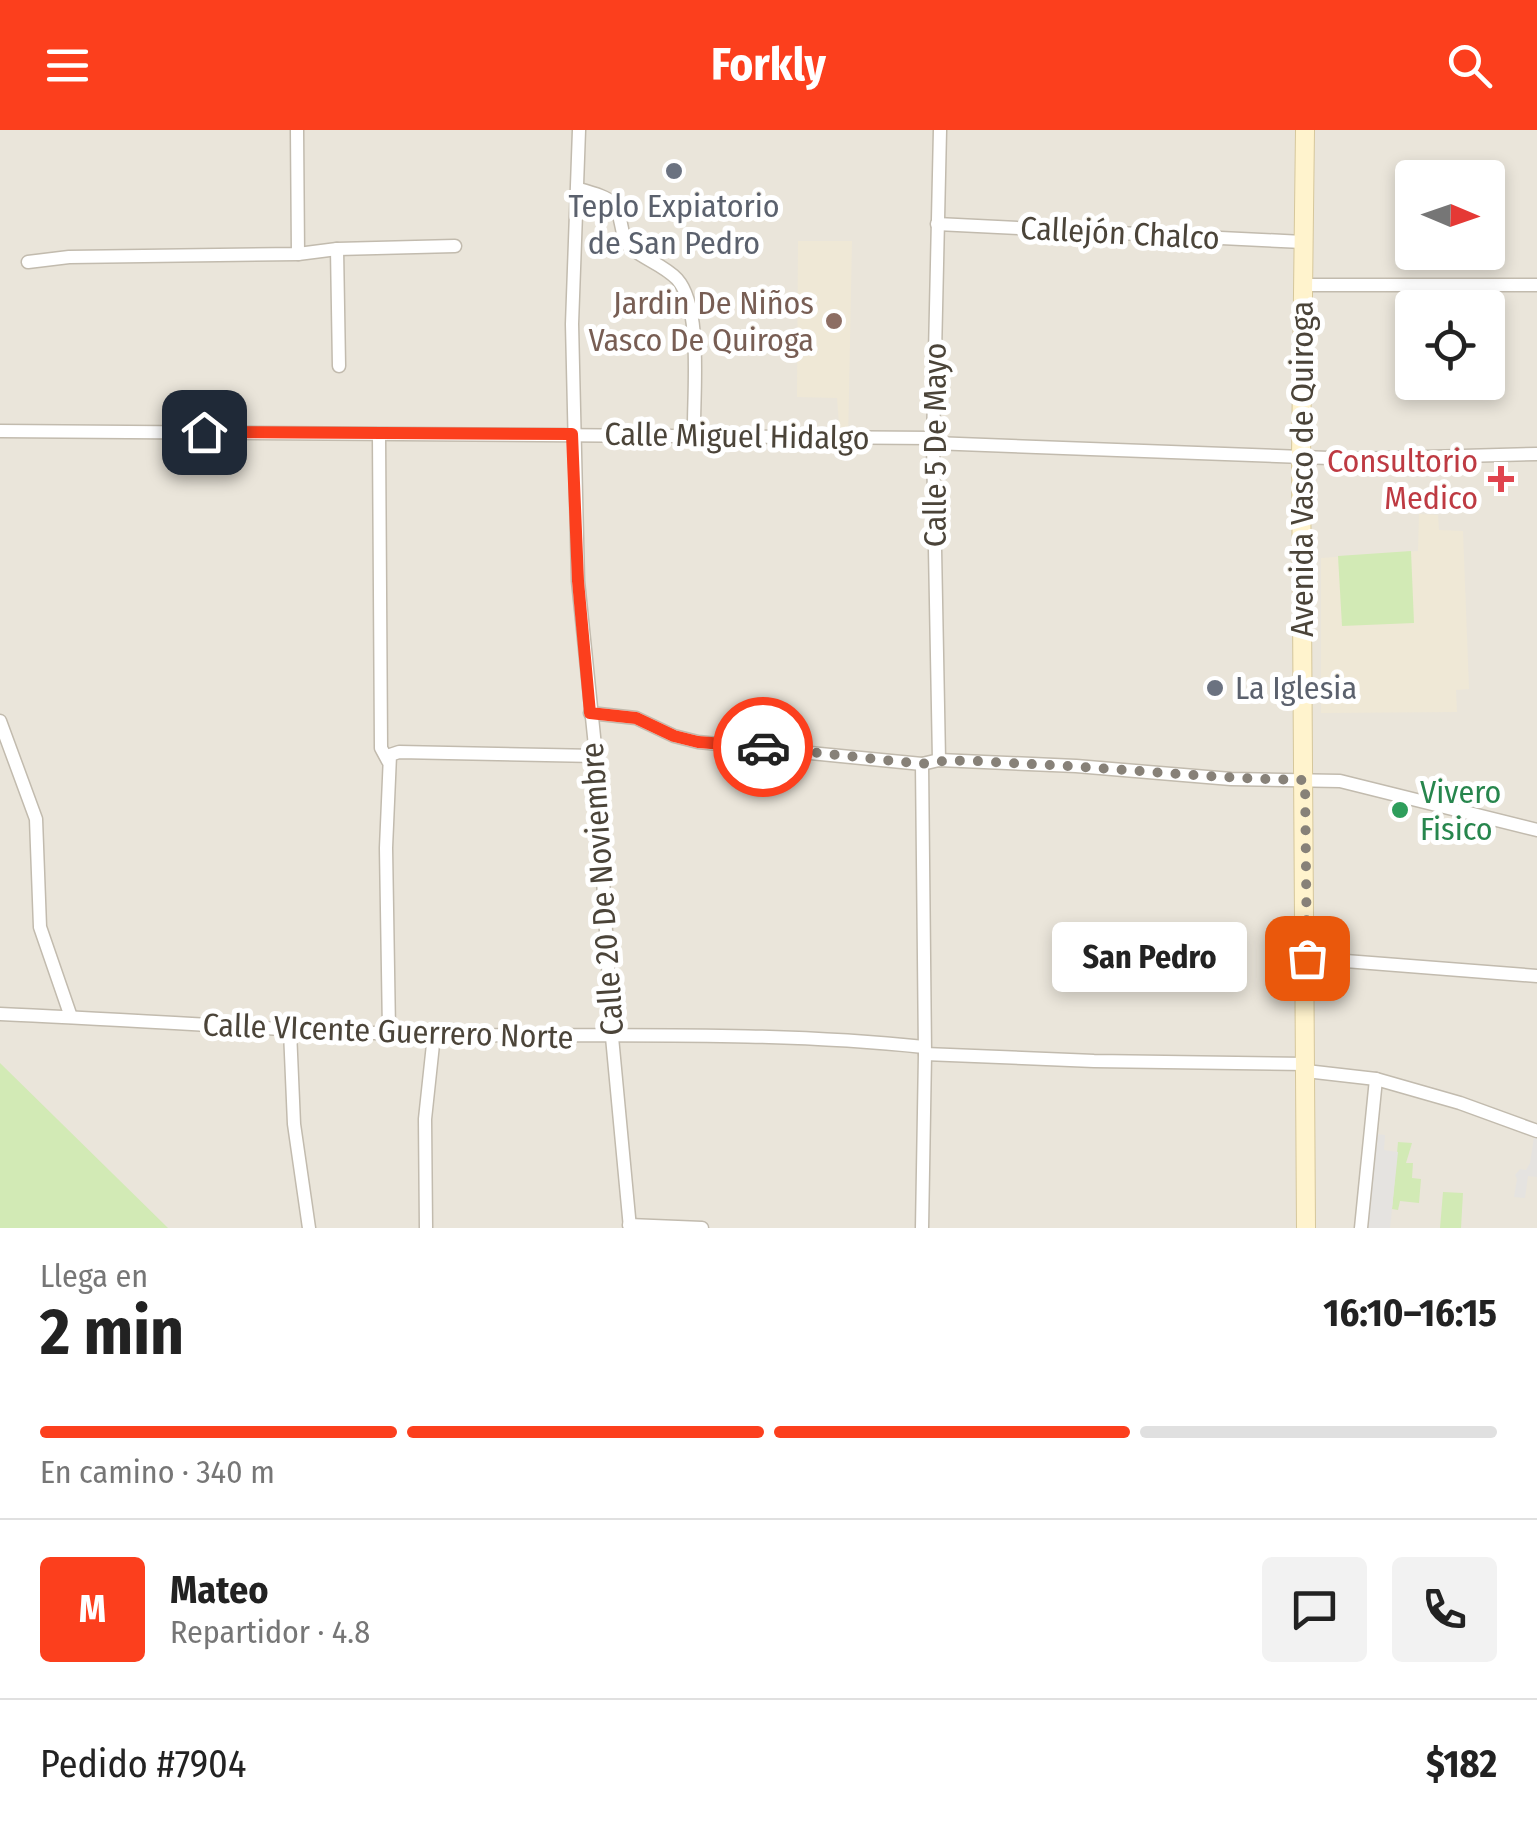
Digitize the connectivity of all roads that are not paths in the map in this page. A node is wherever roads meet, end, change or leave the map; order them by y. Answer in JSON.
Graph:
{"nodes":[{"id":1,"x":298,"y":130,"type":"edge"},
{"id":2,"x":580,"y":130,"type":"edge"},
{"id":3,"x":940,"y":130,"type":"edge"},
{"id":4,"x":1305,"y":130,"type":"edge"},
{"id":5,"x":578,"y":189,"type":"junction"},
{"id":6,"x":938,"y":224,"type":"junction"},
{"id":7,"x":1302,"y":242,"type":"junction"},
{"id":8,"x":455,"y":246,"type":"dead end"},
{"id":9,"x":336,"y":249,"type":"junction"},
{"id":10,"x":298,"y":254,"type":"junction"},
{"id":11,"x":28,"y":262,"type":"dead end"},
{"id":12,"x":1537,"y":285,"type":"edge"},
{"id":13,"x":1302,"y":286,"type":"junction"},
{"id":14,"x":339,"y":366,"type":"dead end"},
{"id":15,"x":0,"y":431,"type":"edge"},
{"id":16,"x":379,"y":434,"type":"junction"},
{"id":17,"x":572,"y":434,"type":"junction"},
{"id":18,"x":694,"y":435,"type":"junction"},
{"id":19,"x":933,"y":440,"type":"junction"},
{"id":20,"x":1537,"y":454,"type":"edge"},
{"id":21,"x":1301,"y":457,"type":"junction"},
{"id":22,"x":590,"y":713,"type":"junction"},
{"id":23,"x":0,"y":721,"type":"edge"},
{"id":24,"x":596,"y":756,"type":"junction"},
{"id":25,"x":390,"y":758,"type":"junction"},
{"id":26,"x":939,"y":760,"type":"junction"},
{"id":27,"x":922,"y":764,"type":"junction"},
{"id":28,"x":1305,"y":780,"type":"junction"},
{"id":29,"x":1537,"y":830,"type":"edge"},
{"id":30,"x":1307,"y":958,"type":"junction"},
{"id":31,"x":1537,"y":976,"type":"edge"},
{"id":32,"x":0,"y":1014,"type":"edge"},
{"id":33,"x":71,"y":1017,"type":"junction"},
{"id":34,"x":290,"y":1031,"type":"junction"},
{"id":35,"x":388,"y":1032,"type":"junction"},
{"id":36,"x":434,"y":1034,"type":"junction"},
{"id":37,"x":612,"y":1038,"type":"junction"},
{"id":38,"x":924,"y":1051,"type":"junction"},
{"id":39,"x":1306,"y":1068,"type":"junction"},
{"id":40,"x":1376,"y":1078,"type":"junction"},
{"id":41,"x":1537,"y":1132,"type":"edge"},
{"id":42,"x":629,"y":1227,"type":"edge"},
{"id":43,"x":309,"y":1228,"type":"edge"},
{"id":44,"x":426,"y":1228,"type":"edge"},
{"id":45,"x":702,"y":1228,"type":"edge"},
{"id":46,"x":922,"y":1228,"type":"edge"},
{"id":47,"x":1306,"y":1228,"type":"edge"},
{"id":48,"x":1360,"y":1228,"type":"edge"}],
"edges":[{"from":1,"to":10,"type":"street"},
{"from":2,"to":5,"type":"street","name":"Calle 20 De Noviembre"},
{"from":3,"to":6,"type":"street","name":"Calle 5 De Mayo"},
{"from":4,"to":7,"type":"street","name":"Avenida Vasco de Quiroga"},
{"from":5,"to":17,"type":"street","name":"Calle 20 De Noviembre"},
{"from":5,"to":18,"type":"street"},
{"from":6,"to":7,"type":"street","name":"Callejón Chalco"},
{"from":6,"to":19,"type":"street","name":"Calle 5 De Mayo"},
{"from":7,"to":13,"type":"street","name":"Avenida Vasco de Quiroga"},
{"from":8,"to":9,"type":"street"},
{"from":9,"to":10,"type":"street"},
{"from":9,"to":14,"type":"street"},
{"from":10,"to":11,"type":"street"},
{"from":12,"to":13,"type":"street"},
{"from":13,"to":21,"type":"street","name":"Avenida Vasco de Quiroga"},
{"from":15,"to":16,"type":"street","name":"Calle Miguel Hidalgo"},
{"from":16,"to":17,"type":"street","name":"Calle Miguel Hidalgo"},
{"from":16,"to":25,"type":"street"},
{"from":17,"to":18,"type":"street","name":"Calle Miguel Hidalgo"},
{"from":17,"to":22,"type":"street","name":"Calle 20 De Noviembre"},
{"from":18,"to":19,"type":"street","name":"Calle Miguel Hidalgo"},
{"from":19,"to":21,"type":"street","name":"Calle Miguel Hidalgo"},
{"from":19,"to":26,"type":"street","name":"Calle 5 De Mayo"},
{"from":20,"to":21,"type":"street","name":"Calle Miguel Hidalgo"},
{"from":21,"to":28,"type":"street","name":"Avenida Vasco de Quiroga"},
{"from":22,"to":24,"type":"street","name":"Calle 20 De Noviembre"},
{"from":22,"to":27,"type":"street"},
{"from":23,"to":33,"type":"street"},
{"from":24,"to":25,"type":"street"},
{"from":24,"to":37,"type":"street","name":"Calle 20 De Noviembre"},
{"from":25,"to":35,"type":"street"},
{"from":26,"to":27,"type":"street"},
{"from":26,"to":28,"type":"street"},
{"from":27,"to":38,"type":"street"},
{"from":28,"to":29,"type":"street"},
{"from":28,"to":30,"type":"street","name":"Avenida Vasco de Quiroga"},
{"from":30,"to":31,"type":"street"},
{"from":30,"to":39,"type":"street","name":"Avenida Vasco de Quiroga"},
{"from":32,"to":33,"type":"street","name":"Calle VIcente Guerrero Norte"},
{"from":33,"to":34,"type":"street","name":"Calle VIcente Guerrero Norte"},
{"from":34,"to":35,"type":"street","name":"Calle VIcente Guerrero Norte"},
{"from":34,"to":43,"type":"street"},
{"from":35,"to":36,"type":"street","name":"Calle VIcente Guerrero Norte"},
{"from":36,"to":37,"type":"street","name":"Calle VIcente Guerrero Norte"},
{"from":36,"to":44,"type":"street"},
{"from":37,"to":38,"type":"street","name":"Calle VIcente Guerrero Norte"},
{"from":37,"to":42,"type":"street","name":"Calle 20 De Noviembre"},
{"from":38,"to":39,"type":"street","name":"Calle VIcente Guerrero Norte"},
{"from":38,"to":46,"type":"street"},
{"from":39,"to":40,"type":"street","name":"Calle VIcente Guerrero Norte"},
{"from":39,"to":47,"type":"street","name":"Avenida Vasco de Quiroga"},
{"from":40,"to":41,"type":"street","name":"Calle VIcente Guerrero Norte"},
{"from":40,"to":48,"type":"street"},
{"from":42,"to":45,"type":"street"}]}
